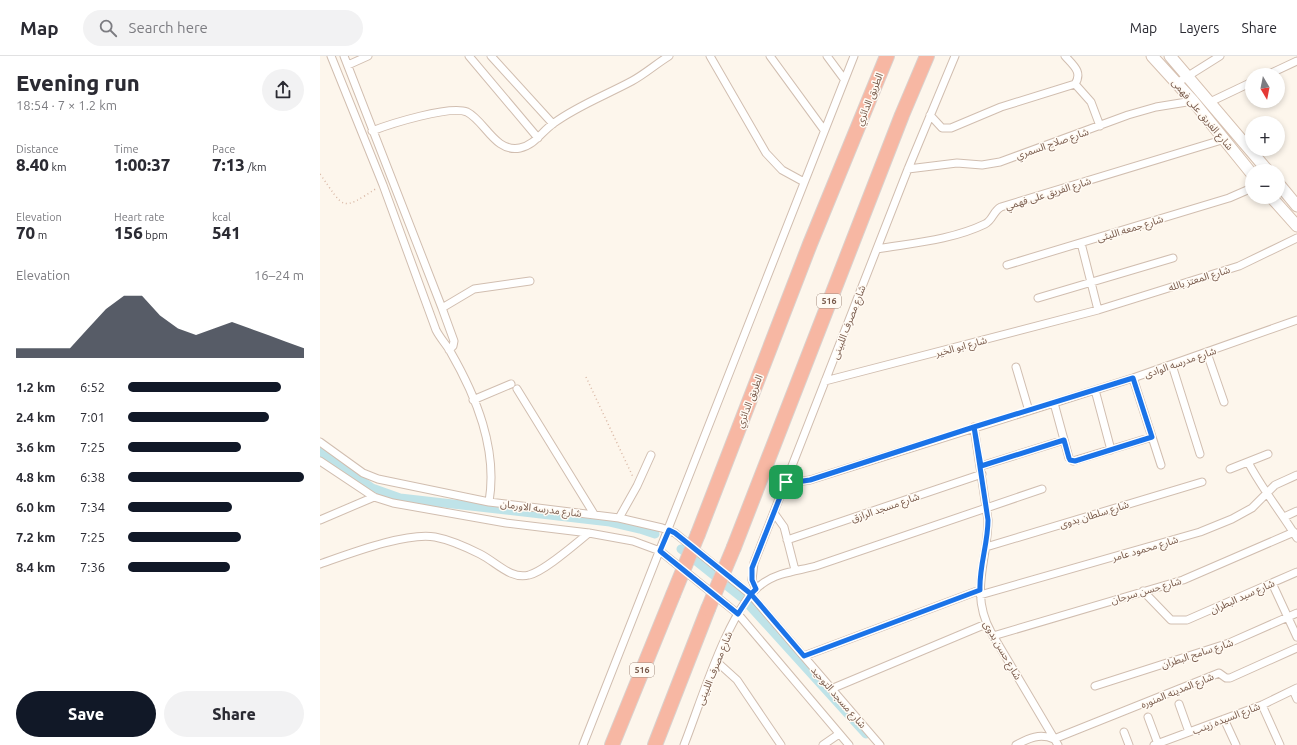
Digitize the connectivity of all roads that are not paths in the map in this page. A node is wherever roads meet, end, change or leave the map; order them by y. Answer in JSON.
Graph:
{"nodes":[{"id":1,"x":330,"y":56,"type":"edge"},
{"id":2,"x":344,"y":56,"type":"edge"},
{"id":3,"x":368,"y":56,"type":"edge"},
{"id":4,"x":469,"y":56,"type":"edge"},
{"id":5,"x":491,"y":56,"type":"edge"},
{"id":6,"x":669,"y":56,"type":"edge"},
{"id":7,"x":710,"y":56,"type":"edge"},
{"id":8,"x":770,"y":56,"type":"edge"},
{"id":9,"x":827,"y":56,"type":"edge"},
{"id":10,"x":854,"y":56,"type":"edge"},
{"id":11,"x":887,"y":56,"type":"edge"},
{"id":12,"x":927,"y":56,"type":"edge"},
{"id":13,"x":955,"y":56,"type":"edge"},
{"id":14,"x":1065,"y":56,"type":"edge"},
{"id":15,"x":1152,"y":56,"type":"edge"},
{"id":16,"x":1170,"y":56,"type":"edge"},
{"id":17,"x":1220,"y":56,"type":"edge"},
{"id":18,"x":1297,"y":61,"type":"edge"},
{"id":19,"x":348,"y":65,"type":"junction"},
{"id":20,"x":1282,"y":68,"type":"edge"},
{"id":21,"x":1188,"y":77,"type":"junction"},
{"id":22,"x":844,"y":79,"type":"junction"},
{"id":23,"x":1177,"y":83,"type":"junction"},
{"id":24,"x":1075,"y":84,"type":"junction"},
{"id":25,"x":1245,"y":85,"type":"edge"},
{"id":26,"x":1193,"y":101,"type":"junction"},
{"id":27,"x":1210,"y":102,"type":"junction"},
{"id":28,"x":930,"y":115,"type":"junction"},
{"id":29,"x":553,"y":124,"type":"junction"},
{"id":30,"x":1100,"y":126,"type":"junction"},
{"id":31,"x":824,"y":130,"type":"junction"},
{"id":32,"x":372,"y":131,"type":"junction"},
{"id":33,"x":538,"y":138,"type":"junction"},
{"id":34,"x":1225,"y":139,"type":"junction"},
{"id":35,"x":1262,"y":164,"type":"edge"},
{"id":36,"x":1245,"y":165,"type":"edge"},
{"id":37,"x":908,"y":169,"type":"junction"},
{"id":38,"x":804,"y":182,"type":"junction"},
{"id":39,"x":1245,"y":191,"type":"edge"},
{"id":40,"x":1285,"y":191,"type":"edge"},
{"id":41,"x":1278,"y":204,"type":"edge"},
{"id":42,"x":1297,"y":206,"type":"edge"},
{"id":43,"x":1297,"y":225,"type":"edge"},
{"id":44,"x":1297,"y":238,"type":"edge"},
{"id":45,"x":1080,"y":244,"type":"junction"},
{"id":46,"x":877,"y":249,"type":"junction"},
{"id":47,"x":1174,"y":258,"type":"dead end"},
{"id":48,"x":1007,"y":265,"type":"dead end"},
{"id":49,"x":530,"y":281,"type":"dead end"},
{"id":50,"x":1090,"y":283,"type":"junction"},
{"id":51,"x":1038,"y":298,"type":"dead end"},
{"id":52,"x":442,"y":308,"type":"junction"},
{"id":53,"x":1098,"y":310,"type":"junction"},
{"id":54,"x":1297,"y":320,"type":"edge"},
{"id":55,"x":449,"y":350,"type":"junction"},
{"id":56,"x":1207,"y":353,"type":"junction"},
{"id":57,"x":1172,"y":365,"type":"junction"},
{"id":58,"x":1016,"y":367,"type":"dead end"},
{"id":59,"x":1133,"y":378,"type":"junction"},
{"id":60,"x":825,"y":381,"type":"junction"},
{"id":61,"x":511,"y":384,"type":"dead end"},
{"id":62,"x":517,"y":389,"type":"dead end"},
{"id":63,"x":1095,"y":390,"type":"junction"},
{"id":64,"x":474,"y":400,"type":"junction"},
{"id":65,"x":1224,"y":402,"type":"dead end"},
{"id":66,"x":1054,"y":403,"type":"junction"},
{"id":67,"x":1029,"y":411,"type":"junction"},
{"id":68,"x":974,"y":427,"type":"junction"},
{"id":69,"x":1152,"y":437,"type":"junction"},
{"id":70,"x":1064,"y":440,"type":"junction"},
{"id":71,"x":320,"y":442,"type":"edge"},
{"id":72,"x":1111,"y":450,"type":"junction"},
{"id":73,"x":1200,"y":454,"type":"dead end"},
{"id":74,"x":1268,"y":454,"type":"dead end"},
{"id":75,"x":651,"y":455,"type":"dead end"},
{"id":76,"x":320,"y":460,"type":"edge"},
{"id":77,"x":1248,"y":462,"type":"junction"},
{"id":78,"x":1161,"y":465,"type":"dead end"},
{"id":79,"x":981,"y":466,"type":"junction"},
{"id":80,"x":1230,"y":470,"type":"dead end"},
{"id":81,"x":982,"y":474,"type":"junction"},
{"id":82,"x":1297,"y":474,"type":"edge"},
{"id":83,"x":786,"y":482,"type":"junction"},
{"id":84,"x":1202,"y":482,"type":"dead end"},
{"id":85,"x":1042,"y":489,"type":"dead end"},
{"id":86,"x":1266,"y":492,"type":"junction"},
{"id":87,"x":374,"y":497,"type":"junction"},
{"id":88,"x":489,"y":502,"type":"junction"},
{"id":89,"x":986,"y":507,"type":"junction"},
{"id":90,"x":1297,"y":511,"type":"edge"},
{"id":91,"x":774,"y":513,"type":"junction"},
{"id":92,"x":594,"y":514,"type":"junction"},
{"id":93,"x":1284,"y":517,"type":"junction"},
{"id":94,"x":619,"y":518,"type":"junction"},
{"id":95,"x":320,"y":520,"type":"edge"},
{"id":96,"x":669,"y":530,"type":"junction"},
{"id":97,"x":589,"y":533,"type":"junction"},
{"id":98,"x":1295,"y":535,"type":"edge"},
{"id":99,"x":788,"y":540,"type":"junction"},
{"id":100,"x":986,"y":547,"type":"junction"},
{"id":101,"x":660,"y":551,"type":"junction"},
{"id":102,"x":320,"y":564,"type":"edge"},
{"id":103,"x":795,"y":570,"type":"junction"},
{"id":104,"x":1297,"y":572,"type":"edge"},
{"id":105,"x":1272,"y":583,"type":"junction"},
{"id":106,"x":756,"y":589,"type":"junction"},
{"id":107,"x":1143,"y":591,"type":"junction"},
{"id":108,"x":980,"y":593,"type":"junction"},
{"id":109,"x":751,"y":594,"type":"junction"},
{"id":110,"x":1297,"y":613,"type":"edge"},
{"id":111,"x":738,"y":614,"type":"junction"},
{"id":112,"x":1288,"y":617,"type":"junction"},
{"id":113,"x":986,"y":624,"type":"junction"},
{"id":114,"x":993,"y":636,"type":"junction"},
{"id":115,"x":1297,"y":638,"type":"edge"},
{"id":116,"x":1297,"y":648,"type":"edge"},
{"id":117,"x":804,"y":656,"type":"junction"},
{"id":118,"x":716,"y":662,"type":"junction"},
{"id":119,"x":1095,"y":686,"type":"dead end"},
{"id":120,"x":1295,"y":689,"type":"edge"},
{"id":121,"x":831,"y":690,"type":"junction"},
{"id":122,"x":1297,"y":699,"type":"edge"},
{"id":123,"x":1179,"y":704,"type":"dead end"},
{"id":124,"x":1262,"y":705,"type":"junction"},
{"id":125,"x":1148,"y":717,"type":"dead end"},
{"id":126,"x":1224,"y":719,"type":"junction"},
{"id":127,"x":1124,"y":732,"type":"dead end"},
{"id":128,"x":1189,"y":732,"type":"junction"},
{"id":129,"x":839,"y":734,"type":"junction"},
{"id":130,"x":1056,"y":742,"type":"edge"},
{"id":131,"x":1156,"y":744,"type":"edge"},
{"id":132,"x":583,"y":745,"type":"edge"},
{"id":133,"x":612,"y":745,"type":"edge"},
{"id":134,"x":655,"y":745,"type":"edge"},
{"id":135,"x":684,"y":745,"type":"edge"},
{"id":136,"x":782,"y":745,"type":"edge"},
{"id":137,"x":823,"y":745,"type":"edge"},
{"id":138,"x":849,"y":745,"type":"edge"},
{"id":139,"x":880,"y":745,"type":"edge"},
{"id":140,"x":1016,"y":745,"type":"edge"},
{"id":141,"x":1129,"y":745,"type":"edge"},
{"id":142,"x":1236,"y":745,"type":"edge"},
{"id":143,"x":1280,"y":745,"type":"edge"}],
"edges":[{"from":1,"to":55,"type":"street"},
{"from":2,"to":19,"type":"street"},
{"from":3,"to":19,"type":"street"},
{"from":4,"to":33,"type":"street"},
{"from":5,"to":29,"type":"street"},
{"from":6,"to":29,"type":"street"},
{"from":7,"to":38,"type":"street"},
{"from":8,"to":31,"type":"street"},
{"from":9,"to":22,"type":"street"},
{"from":10,"to":22,"type":"street"},
{"from":11,"to":133,"type":"highway","name":"الطريق الدائري","number":"516","bridge":true},
{"from":12,"to":134,"type":"highway","number":"516","bridge":true},
{"from":13,"to":28,"type":"street","name":"شارع مصرف اللبينى"},
{"from":14,"to":24,"type":"street"},
{"from":15,"to":23,"type":"street","name":"شارع الفريق على فهمى"},
{"from":16,"to":21,"type":"street","name":"شارع الفريق على فهمى"},
{"from":17,"to":21,"type":"street"},
{"from":18,"to":20,"type":"street"},
{"from":19,"to":32,"type":"street"},
{"from":21,"to":23,"type":"street"},
{"from":21,"to":27,"type":"street","name":"شارع الفريق على فهمى"},
{"from":22,"to":31,"type":"street"},
{"from":23,"to":26,"type":"street","name":"شارع الفريق على فهمى"},
{"from":24,"to":28,"type":"street"},
{"from":24,"to":30,"type":"street"},
{"from":25,"to":27,"type":"street"},
{"from":26,"to":30,"type":"street","name":"شارع صلاح السمري"},
{"from":26,"to":34,"type":"street","name":"شارع الفريق على فهمى"},
{"from":27,"to":35,"type":"street","name":"شارع الفريق على فهمى"},
{"from":28,"to":37,"type":"street","name":"شارع مصرف اللبينى"},
{"from":29,"to":33,"type":"street"},
{"from":30,"to":37,"type":"street","name":"شارع صلاح السمري"},
{"from":31,"to":38,"type":"street"},
{"from":32,"to":33,"type":"street"},
{"from":32,"to":52,"type":"street"},
{"from":34,"to":36,"type":"street","name":"شارع الفريق على فهمى"},
{"from":34,"to":46,"type":"street","name":"شارع الفريق على فهمي"},
{"from":37,"to":46,"type":"street","name":"شارع مصرف اللبينى"},
{"from":38,"to":96,"type":"street"},
{"from":39,"to":45,"type":"street","name":"شارع جمعه الليثى"},
{"from":40,"to":42,"type":"street"},
{"from":41,"to":43,"type":"street"},
{"from":44,"to":53,"type":"street","name":"شارع المعتز بالله"},
{"from":45,"to":48,"type":"street","name":"شارع جمعه الليثى"},
{"from":45,"to":50,"type":"street"},
{"from":46,"to":60,"type":"street","name":"شارع مصرف اللبينى"},
{"from":47,"to":50,"type":"street"},
{"from":49,"to":52,"type":"street"},
{"from":50,"to":51,"type":"street"},
{"from":50,"to":53,"type":"street"},
{"from":52,"to":55,"type":"street"},
{"from":53,"to":60,"type":"street","name":"شارع ابو الخير"},
{"from":54,"to":56,"type":"street","name":"شارع مدرسه الوادى"},
{"from":55,"to":64,"type":"street"},
{"from":56,"to":57,"type":"street","name":"شارع مدرسه الوادى"},
{"from":56,"to":65,"type":"street"},
{"from":57,"to":59,"type":"street","name":"شارع مدرسه الوادى"},
{"from":57,"to":73,"type":"street"},
{"from":58,"to":67,"type":"street"},
{"from":59,"to":63,"type":"street","name":"شارع مدرسه الوادى"},
{"from":59,"to":69,"type":"street"},
{"from":60,"to":83,"type":"street","name":"شارع مصرف اللبينى"},
{"from":61,"to":64,"type":"street"},
{"from":62,"to":92,"type":"street"},
{"from":63,"to":66,"type":"street","name":"شارع مدرسه الوادى"},
{"from":63,"to":72,"type":"street"},
{"from":64,"to":88,"type":"street"},
{"from":66,"to":67,"type":"street","name":"شارع مدرسه الوادى"},
{"from":66,"to":70,"type":"street"},
{"from":67,"to":68,"type":"street","name":"شارع مدرسه الوادى"},
{"from":68,"to":79,"type":"street","name":"شارع حسن بدوى"},
{"from":68,"to":83,"type":"street","name":"شارع مدرسه الوادى"},
{"from":69,"to":72,"type":"street"},
{"from":69,"to":78,"type":"street"},
{"from":70,"to":72,"type":"street"},
{"from":70,"to":79,"type":"street"},
{"from":71,"to":88,"type":"street","name":"شارع مدرسه الاورمان"},
{"from":74,"to":77,"type":"street"},
{"from":75,"to":94,"type":"street"},
{"from":76,"to":87,"type":"street","name":"شارع مدرسه الاورمان"},
{"from":77,"to":80,"type":"street"},
{"from":77,"to":86,"type":"street"},
{"from":79,"to":81,"type":"street","name":"شارع حسن بدوى"},
{"from":81,"to":89,"type":"street","name":"شارع حسن بدوى"},
{"from":81,"to":99,"type":"street","name":"شارع مسجد الرازق"},
{"from":82,"to":86,"type":"street","name":"شارع محمود عامر"},
{"from":83,"to":91,"type":"street","name":"شارع مصرف اللبينى"},
{"from":84,"to":100,"type":"street","name":"شارع سلطان بدوى"},
{"from":85,"to":89,"type":"street","name":"شارع مصرف اللبينى"},
{"from":86,"to":93,"type":"street"},
{"from":86,"to":108,"type":"street","name":"شارع محمود عامر"},
{"from":87,"to":95,"type":"street"},
{"from":87,"to":97,"type":"street","name":"شارع مدرسه الاورمان"},
{"from":88,"to":92,"type":"street","name":"شارع مدرسه الاورمان"},
{"from":89,"to":100,"type":"street","name":"شارع حسن بدوى"},
{"from":89,"to":103,"type":"street","name":"شارع مصرف اللبينى"},
{"from":90,"to":93,"type":"street"},
{"from":91,"to":99,"type":"street"},
{"from":91,"to":106,"type":"street","name":"شارع مصرف اللبينى"},
{"from":92,"to":94,"type":"street","name":"شارع مدرسه الاورمان"},
{"from":93,"to":98,"type":"street"},
{"from":94,"to":96,"type":"street","name":"شارع مدرسه الاورمان"},
{"from":96,"to":101,"type":"street"},
{"from":96,"to":109,"type":"street","name":"شارع مدرسه الاورمان"},
{"from":97,"to":101,"type":"street","name":"شارع مدرسه الاورمان"},
{"from":97,"to":102,"type":"street"},
{"from":98,"to":107,"type":"street","name":"شارع حسن سرحان"},
{"from":99,"to":103,"type":"street"},
{"from":100,"to":108,"type":"street","name":"شارع حسن بدوى"},
{"from":101,"to":111,"type":"street","name":"شارع مدرسه الاورمان"},
{"from":101,"to":132,"type":"street"},
{"from":103,"to":106,"type":"street","name":"شارع مصرف اللبينى"},
{"from":104,"to":105,"type":"street","name":"شارع سيد البطران"},
{"from":105,"to":107,"type":"street","name":"شارع سيد البطران"},
{"from":105,"to":112,"type":"street"},
{"from":106,"to":109,"type":"street","name":"شارع مصرف اللبينى"},
{"from":107,"to":114,"type":"street","name":"شارع حسن سرحان"},
{"from":108,"to":113,"type":"street","name":"شارع حسن بدوى"},
{"from":108,"to":117,"type":"street","name":"شارع محمود عامر"},
{"from":109,"to":111,"type":"street","name":"شارع مصرف اللبينى"},
{"from":109,"to":117,"type":"street","name":"شارع مسجد التوحيد"},
{"from":110,"to":112,"type":"street","name":"شارع سامح البطران"},
{"from":111,"to":118,"type":"street","name":"شارع مصرف اللبينى"},
{"from":111,"to":129,"type":"street"},
{"from":112,"to":115,"type":"street"},
{"from":112,"to":119,"type":"street","name":"شارع سامح البطران"},
{"from":113,"to":114,"type":"street","name":"شارع حسن بدوى"},
{"from":113,"to":121,"type":"street"},
{"from":114,"to":130,"type":"street","name":"شارع حسن بدوى"},
{"from":116,"to":130,"type":"street","name":"شارع المدينه المنوره"},
{"from":117,"to":121,"type":"street","name":"شارع مسجد التوحيد"},
{"from":118,"to":135,"type":"street","name":"شارع مصرف اللبينى"},
{"from":118,"to":136,"type":"street"},
{"from":120,"to":122,"type":"street"},
{"from":120,"to":124,"type":"street","name":"شارع السيده زينب"},
{"from":121,"to":139,"type":"street","name":"شارع مسجد التوحيد"},
{"from":123,"to":128,"type":"street"},
{"from":124,"to":126,"type":"street","name":"شارع السيده زينب"},
{"from":124,"to":143,"type":"street"},
{"from":125,"to":131,"type":"street"},
{"from":126,"to":128,"type":"street","name":"شارع السيده زينب"},
{"from":126,"to":142,"type":"street"},
{"from":127,"to":141,"type":"street"},
{"from":128,"to":131,"type":"street","name":"شارع السيده زينب"},
{"from":129,"to":137,"type":"street"},
{"from":129,"to":138,"type":"street"},
{"from":130,"to":140,"type":"street"}]}
